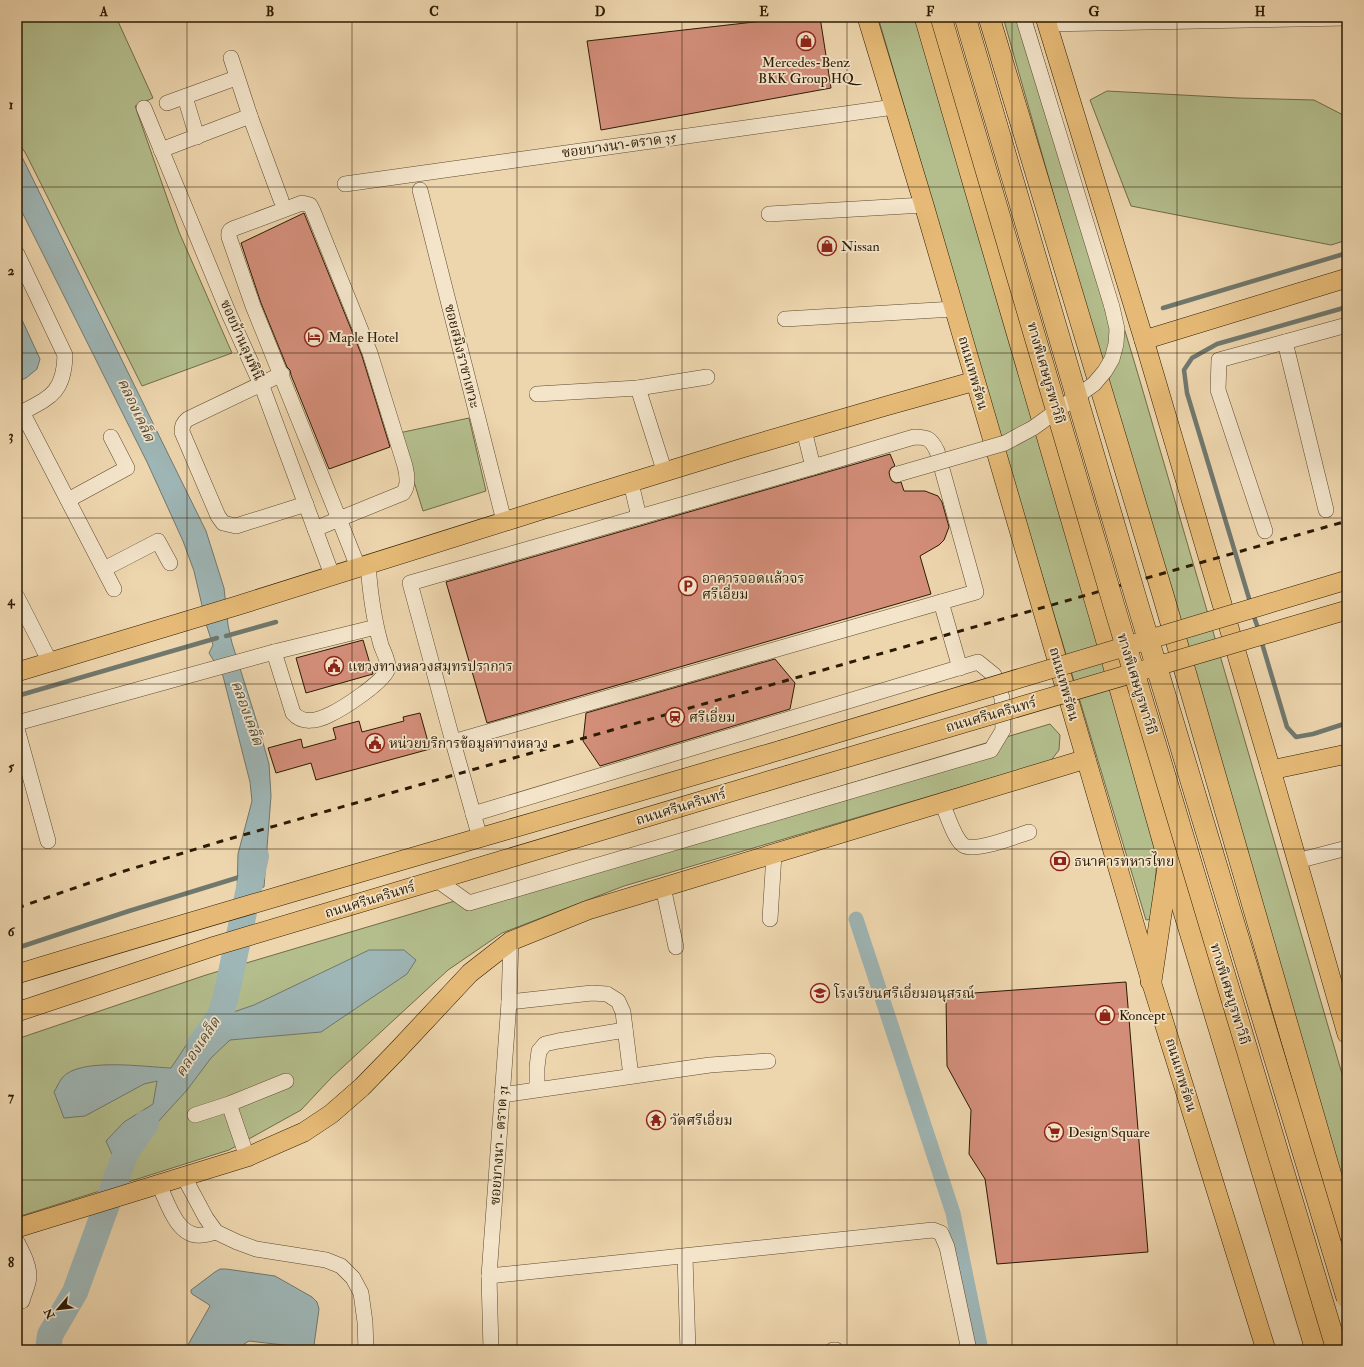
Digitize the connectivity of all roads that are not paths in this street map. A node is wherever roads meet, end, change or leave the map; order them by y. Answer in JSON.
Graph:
{"nodes":[{"id":1,"x":867,"y":17,"type":"edge"},
{"id":2,"x":924,"y":17,"type":"edge"},
{"id":3,"x":940,"y":17,"type":"edge"},
{"id":4,"x":965,"y":17,"type":"edge"},
{"id":5,"x":980,"y":17,"type":"edge"},
{"id":6,"x":989,"y":17,"type":"edge"},
{"id":7,"x":1023,"y":17,"type":"edge"},
{"id":8,"x":1347,"y":18,"type":"edge"},
{"id":9,"x":1046,"y":21,"type":"edge"},
{"id":10,"x":231,"y":58,"type":"dead end"},
{"id":11,"x":236,"y":78,"type":"junction"},
{"id":12,"x":185,"y":97,"type":"junction"},
{"id":13,"x":167,"y":102,"type":"dead end"},
{"id":14,"x":894,"y":107,"type":"junction"},
{"id":15,"x":144,"y":108,"type":"dead end"},
{"id":16,"x":250,"y":116,"type":"junction"},
{"id":17,"x":197,"y":137,"type":"junction"},
{"id":18,"x":161,"y":150,"type":"junction"},
{"id":19,"x":345,"y":184,"type":"dead end"},
{"id":20,"x":420,"y":190,"type":"dead end"},
{"id":21,"x":281,"y":200,"type":"dead end"},
{"id":22,"x":924,"y":205,"type":"junction"},
{"id":23,"x":769,"y":214,"type":"dead end"},
{"id":24,"x":17,"y":254,"type":"edge"},
{"id":25,"x":1347,"y":278,"type":"edge"},
{"id":26,"x":254,"y":306,"type":"junction"},
{"id":27,"x":954,"y":309,"type":"junction"},
{"id":28,"x":229,"y":314,"type":"junction"},
{"id":29,"x":785,"y":319,"type":"dead end"},
{"id":30,"x":1347,"y":325,"type":"edge"},
{"id":31,"x":1144,"y":340,"type":"junction"},
{"id":32,"x":1285,"y":342,"type":"junction"},
{"id":33,"x":282,"y":374,"type":"junction"},
{"id":34,"x":707,"y":377,"type":"dead end"},
{"id":35,"x":976,"y":382,"type":"junction"},
{"id":36,"x":261,"y":384,"type":"junction"},
{"id":37,"x":638,"y":388,"type":"junction"},
{"id":38,"x":537,"y":394,"type":"dead end"},
{"id":39,"x":20,"y":414,"type":"edge"},
{"id":40,"x":804,"y":430,"type":"junction"},
{"id":41,"x":111,"y":437,"type":"dead end"},
{"id":42,"x":814,"y":467,"type":"junction"},
{"id":43,"x":665,"y":473,"type":"junction"},
{"id":44,"x":898,"y":474,"type":"dead end"},
{"id":45,"x":631,"y":483,"type":"junction"},
{"id":46,"x":68,"y":500,"type":"junction"},
{"id":47,"x":306,"y":504,"type":"junction"},
{"id":48,"x":1326,"y":510,"type":"dead end"},
{"id":49,"x":639,"y":517,"type":"junction"},
{"id":50,"x":339,"y":519,"type":"junction"},
{"id":51,"x":504,"y":521,"type":"junction"},
{"id":52,"x":316,"y":529,"type":"junction"},
{"id":53,"x":1265,"y":531,"type":"dead end"},
{"id":54,"x":170,"y":563,"type":"dead end"},
{"id":55,"x":363,"y":565,"type":"junction"},
{"id":56,"x":104,"y":569,"type":"junction"},
{"id":57,"x":332,"y":575,"type":"junction"},
{"id":58,"x":1347,"y":580,"type":"edge"},
{"id":59,"x":114,"y":589,"type":"dead end"},
{"id":60,"x":17,"y":597,"type":"edge"},
{"id":61,"x":941,"y":602,"type":"junction"},
{"id":62,"x":1347,"y":610,"type":"edge"},
{"id":63,"x":376,"y":628,"type":"junction"},
{"id":64,"x":274,"y":652,"type":"junction"},
{"id":65,"x":50,"y":662,"type":"junction"},
{"id":66,"x":960,"y":668,"type":"junction"},
{"id":67,"x":17,"y":672,"type":"edge"},
{"id":68,"x":17,"y":723,"type":"edge"},
{"id":69,"x":17,"y":729,"type":"edge"},
{"id":70,"x":453,"y":742,"type":"junction"},
{"id":71,"x":1347,"y":754,"type":"edge"},
{"id":72,"x":1086,"y":759,"type":"junction"},
{"id":73,"x":1271,"y":770,"type":"junction"},
{"id":74,"x":942,"y":803,"type":"junction"},
{"id":75,"x":473,"y":814,"type":"junction"},
{"id":76,"x":1029,"y":832,"type":"dead end"},
{"id":77,"x":480,"y":838,"type":"junction"},
{"id":78,"x":48,"y":841,"type":"dead end"},
{"id":79,"x":1347,"y":848,"type":"edge"},
{"id":80,"x":774,"y":854,"type":"junction"},
{"id":81,"x":1298,"y":861,"type":"junction"},
{"id":82,"x":1169,"y":862,"type":"junction"},
{"id":83,"x":437,"y":880,"type":"junction"},
{"id":84,"x":663,"y":887,"type":"junction"},
{"id":85,"x":770,"y":919,"type":"dead end"},
{"id":86,"x":511,"y":941,"type":"junction"},
{"id":87,"x":676,"y":947,"type":"dead end"},
{"id":88,"x":17,"y":974,"type":"edge"},
{"id":89,"x":1152,"y":981,"type":"junction"},
{"id":90,"x":509,"y":1002,"type":"junction"},
{"id":91,"x":17,"y":1012,"type":"edge"},
{"id":92,"x":625,"y":1030,"type":"junction"},
{"id":93,"x":1347,"y":1034,"type":"edge"},
{"id":94,"x":768,"y":1061,"type":"dead end"},
{"id":95,"x":631,"y":1076,"type":"junction"},
{"id":96,"x":286,"y":1081,"type":"dead end"},
{"id":97,"x":537,"y":1090,"type":"junction"},
{"id":98,"x":502,"y":1094,"type":"junction"},
{"id":99,"x":229,"y":1104,"type":"junction"},
{"id":100,"x":196,"y":1115,"type":"dead end"},
{"id":101,"x":247,"y":1157,"type":"junction"},
{"id":102,"x":184,"y":1177,"type":"junction"},
{"id":103,"x":159,"y":1185,"type":"junction"},
{"id":104,"x":17,"y":1228,"type":"edge"},
{"id":105,"x":1347,"y":1231,"type":"edge"},
{"id":106,"x":216,"y":1232,"type":"junction"},
{"id":107,"x":17,"y":1242,"type":"edge"},
{"id":108,"x":1347,"y":1250,"type":"edge"},
{"id":109,"x":685,"y":1256,"type":"junction"},
{"id":110,"x":489,"y":1276,"type":"junction"},
{"id":111,"x":1347,"y":1298,"type":"edge"},
{"id":112,"x":22,"y":1301,"type":"dead end"},
{"id":113,"x":366,"y":1350,"type":"edge"},
{"id":114,"x":491,"y":1350,"type":"edge"},
{"id":115,"x":688,"y":1350,"type":"edge"},
{"id":116,"x":833,"y":1350,"type":"edge"},
{"id":117,"x":836,"y":1350,"type":"edge"},
{"id":118,"x":969,"y":1350,"type":"edge"},
{"id":119,"x":1266,"y":1350,"type":"edge"},
{"id":120,"x":1316,"y":1350,"type":"edge"},
{"id":121,"x":1337,"y":1350,"type":"edge"}],
"edges":[{"from":1,"to":14,"type":"main road","name":"ถนนเทพรัตน"},
{"from":2,"to":82,"type":"highway"},
{"from":3,"to":121,"type":"highway","name":"ทางพิเศษบูรพาวิถี","bridge":true},
{"from":4,"to":111,"type":"highway","name":"ทางพิเศษบูรพาวิถี","bridge":true},
{"from":5,"to":108,"type":"highway","bridge":true},
{"from":6,"to":105,"type":"highway"},
{"from":7,"to":44,"type":"street","bridge":true},
{"from":8,"to":9,"type":"street"},
{"from":9,"to":31,"type":"main road"},
{"from":10,"to":11,"type":"street"},
{"from":11,"to":12,"type":"street"},
{"from":11,"to":16,"type":"street"},
{"from":12,"to":13,"type":"street"},
{"from":12,"to":17,"type":"street"},
{"from":14,"to":19,"type":"street","name":"ซอยบางนา-ตราด 35"},
{"from":14,"to":22,"type":"main road","name":"ถนนเทพรัตน"},
{"from":15,"to":18,"type":"street","name":"ซอยบ้านลุมพินี"},
{"from":16,"to":17,"type":"street"},
{"from":16,"to":21,"type":"street"},
{"from":17,"to":18,"type":"street"},
{"from":18,"to":28,"type":"street","name":"ซอยบ้านลุมพินี"},
{"from":20,"to":51,"type":"street","name":"ซอยสมิงราชาเทวะ"},
{"from":22,"to":23,"type":"street"},
{"from":22,"to":27,"type":"main road","name":"ถนนเทพรัตน"},
{"from":24,"to":39,"type":"street"},
{"from":25,"to":31,"type":"main road"},
{"from":26,"to":28,"type":"street"},
{"from":26,"to":33,"type":"street"},
{"from":26,"to":50,"type":"street"},
{"from":27,"to":29,"type":"street"},
{"from":27,"to":35,"type":"main road","name":"ถนนเทพรัตน"},
{"from":28,"to":36,"type":"street","name":"ซอยบ้านลุมพินี"},
{"from":30,"to":32,"type":"street"},
{"from":31,"to":73,"type":"main road"},
{"from":32,"to":48,"type":"street"},
{"from":32,"to":53,"type":"street"},
{"from":33,"to":36,"type":"street"},
{"from":33,"to":50,"type":"street"},
{"from":34,"to":37,"type":"street"},
{"from":35,"to":40,"type":"main road"},
{"from":35,"to":72,"type":"main road","name":"ถนนเทพรัตน"},
{"from":36,"to":47,"type":"street","name":"ซอยบ้านลุมพินี"},
{"from":36,"to":47,"type":"street"},
{"from":37,"to":38,"type":"street"},
{"from":37,"to":43,"type":"street"},
{"from":39,"to":46,"type":"street"},
{"from":40,"to":42,"type":"street"},
{"from":40,"to":43,"type":"main road"},
{"from":41,"to":46,"type":"street"},
{"from":42,"to":49,"type":"street"},
{"from":42,"to":61,"type":"street"},
{"from":43,"to":45,"type":"main road"},
{"from":45,"to":49,"type":"street"},
{"from":45,"to":51,"type":"main road"},
{"from":46,"to":56,"type":"street"},
{"from":47,"to":52,"type":"street","name":"ซอยบ้านลุมพินี"},
{"from":49,"to":70,"type":"street"},
{"from":50,"to":52,"type":"street"},
{"from":50,"to":55,"type":"street"},
{"from":51,"to":55,"type":"main road"},
{"from":52,"to":57,"type":"street","name":"ซอยบ้านลุมพินี"},
{"from":54,"to":56,"type":"street"},
{"from":55,"to":57,"type":"main road"},
{"from":55,"to":63,"type":"street"},
{"from":56,"to":59,"type":"street"},
{"from":57,"to":65,"type":"main road"},
{"from":58,"to":77,"type":"main road","name":"ถนนศรีนครินทร์","bridge":true},
{"from":60,"to":65,"type":"street"},
{"from":61,"to":66,"type":"street"},
{"from":61,"to":70,"type":"street"},
{"from":62,"to":83,"type":"main road","name":"ถนนศรีนครินทร์","bridge":true},
{"from":63,"to":64,"type":"street"},
{"from":63,"to":64,"type":"street"},
{"from":64,"to":68,"type":"street"},
{"from":65,"to":67,"type":"main road"},
{"from":66,"to":75,"type":"street"},
{"from":66,"to":83,"type":"street"},
{"from":69,"to":78,"type":"street"},
{"from":70,"to":75,"type":"street"},
{"from":71,"to":73,"type":"main road"},
{"from":72,"to":74,"type":"main road"},
{"from":72,"to":89,"type":"main road","name":"ถนนเทพรัตน"},
{"from":73,"to":81,"type":"main road"},
{"from":74,"to":76,"type":"street"},
{"from":74,"to":80,"type":"main road"},
{"from":75,"to":77,"type":"street"},
{"from":77,"to":88,"type":"main road","name":"ถนนศรีนครินทร์"},
{"from":79,"to":81,"type":"street"},
{"from":80,"to":84,"type":"main road"},
{"from":80,"to":85,"type":"street"},
{"from":81,"to":93,"type":"main road"},
{"from":82,"to":89,"type":"highway"},
{"from":82,"to":120,"type":"highway"},
{"from":83,"to":91,"type":"main road","name":"ถนนศรีนครินทร์"},
{"from":84,"to":86,"type":"main road"},
{"from":84,"to":87,"type":"street"},
{"from":86,"to":90,"type":"street","name":"ซอยบางนา - ตราด 31"},
{"from":86,"to":101,"type":"main road"},
{"from":89,"to":119,"type":"main road","name":"ถนนเทพรัตน"},
{"from":90,"to":92,"type":"street"},
{"from":90,"to":98,"type":"street","name":"ซอยบางนา - ตราด 31"},
{"from":92,"to":95,"type":"street"},
{"from":92,"to":97,"type":"street"},
{"from":94,"to":95,"type":"street"},
{"from":95,"to":97,"type":"street"},
{"from":96,"to":99,"type":"street"},
{"from":97,"to":98,"type":"street"},
{"from":98,"to":110,"type":"street","name":"ซอยบางนา - ตราด 31"},
{"from":99,"to":100,"type":"street"},
{"from":99,"to":101,"type":"street"},
{"from":101,"to":102,"type":"main road"},
{"from":102,"to":103,"type":"main road"},
{"from":102,"to":106,"type":"street"},
{"from":103,"to":104,"type":"main road"},
{"from":103,"to":106,"type":"street"},
{"from":106,"to":113,"type":"street"},
{"from":107,"to":112,"type":"street"},
{"from":109,"to":110,"type":"street"},
{"from":109,"to":115,"type":"street"},
{"from":109,"to":118,"type":"street"},
{"from":110,"to":114,"type":"street","name":"ซอยบางนา - ตราด 31"},
{"from":116,"to":117,"type":"street"}]}
